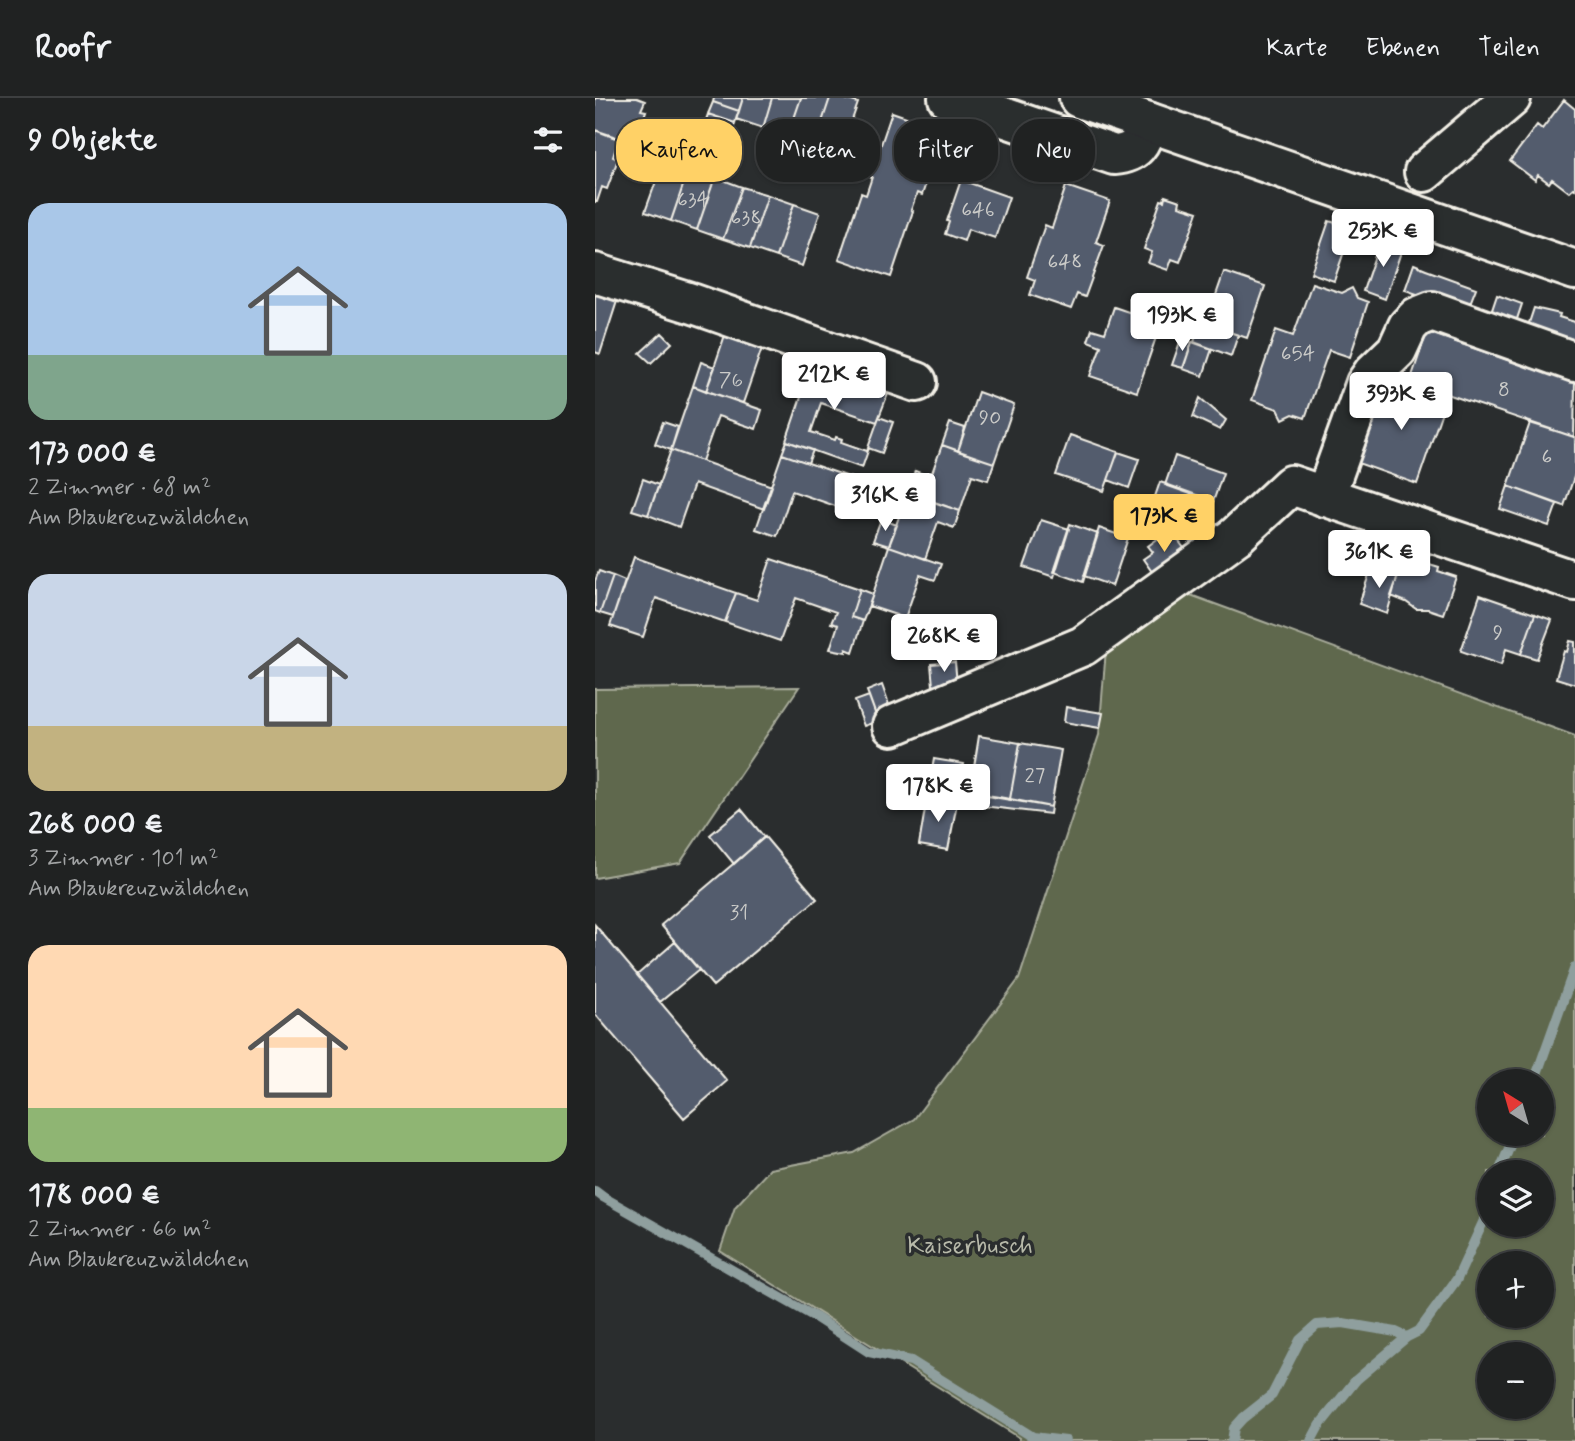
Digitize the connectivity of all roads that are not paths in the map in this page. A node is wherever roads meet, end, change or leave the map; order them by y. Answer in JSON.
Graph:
{"nodes":[{"id":1,"x":948,"y":98,"type":"edge"},
{"id":2,"x":1079,"y":98,"type":"edge"},
{"id":3,"x":1511,"y":98,"type":"edge"},
{"id":4,"x":1148,"y":122,"type":"junction"},
{"id":5,"x":1424,"y":172,"type":"dead end"},
{"id":6,"x":1575,"y":270,"type":"edge"},
{"id":7,"x":595,"y":273,"type":"edge"},
{"id":8,"x":1575,"y":362,"type":"edge"},
{"id":9,"x":917,"y":383,"type":"dead end"},
{"id":10,"x":1325,"y":497,"type":"junction"},
{"id":11,"x":1575,"y":581,"type":"edge"},
{"id":12,"x":892,"y":726,"type":"dead end"}],
"edges":[{"from":1,"to":4,"type":"street"},
{"from":2,"to":4,"type":"street"},
{"from":3,"to":5,"type":"street"},
{"from":4,"to":6,"type":"street"},
{"from":7,"to":9,"type":"street"},
{"from":8,"to":10,"type":"street"},
{"from":10,"to":11,"type":"street"},
{"from":10,"to":12,"type":"street"}]}
